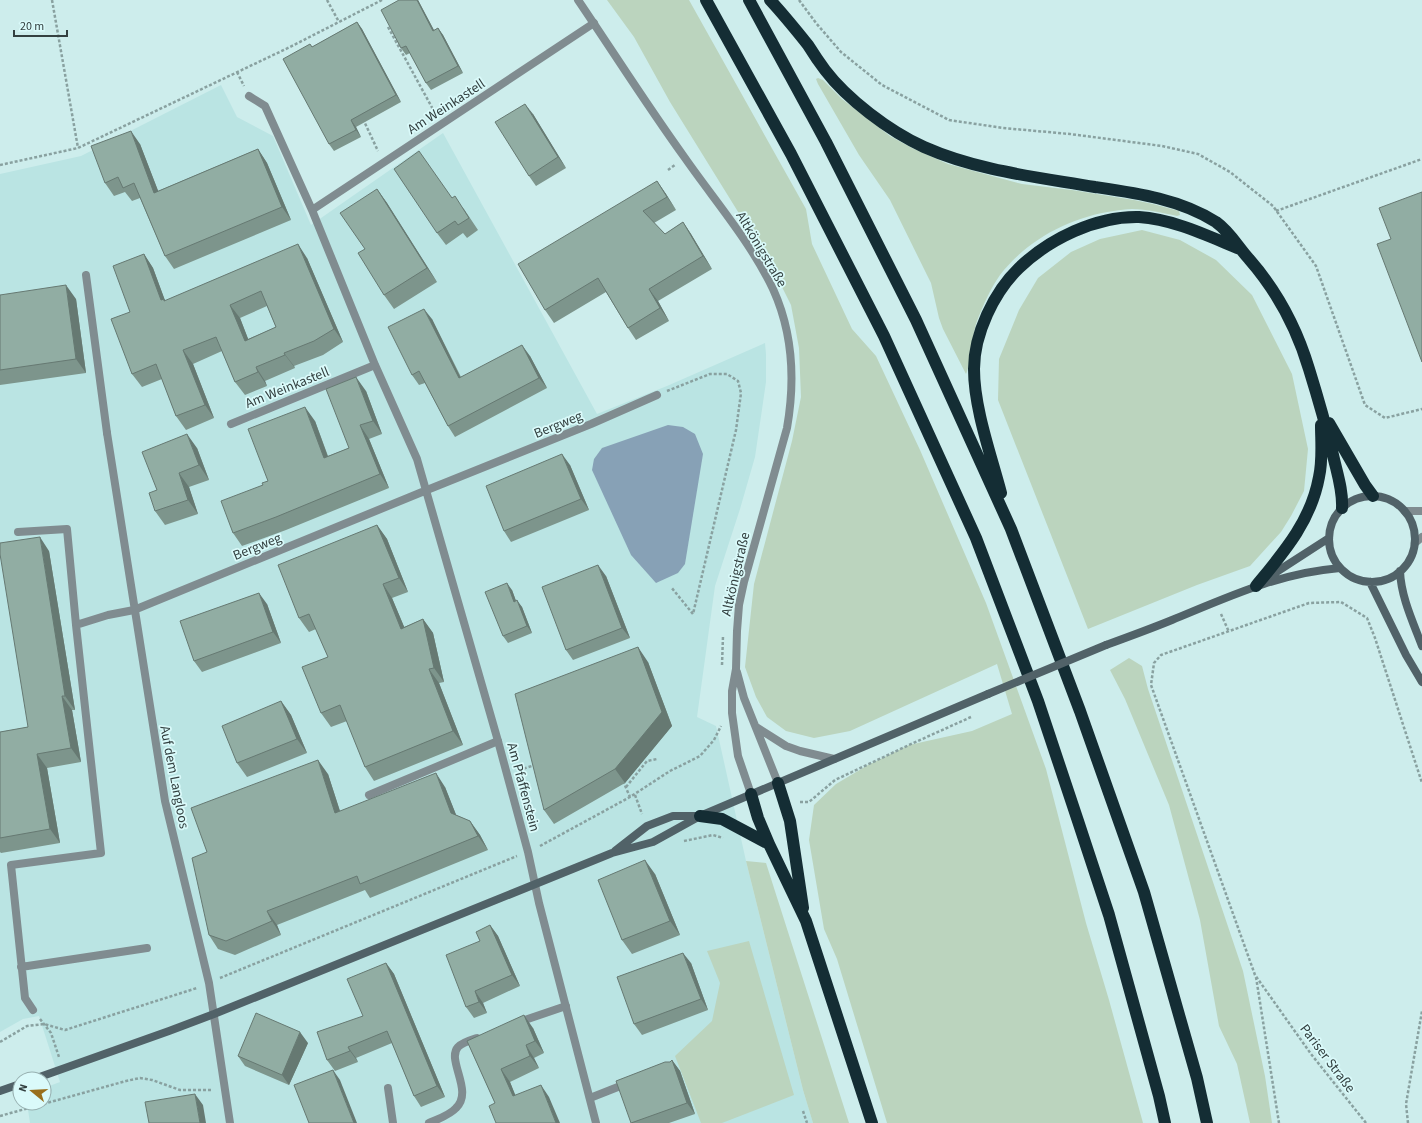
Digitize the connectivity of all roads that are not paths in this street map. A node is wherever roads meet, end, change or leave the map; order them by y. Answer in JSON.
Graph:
{"nodes":[{"id":1,"x":578,"y":0,"type":"edge"},
{"id":2,"x":706,"y":0,"type":"edge"},
{"id":3,"x":749,"y":0,"type":"edge"},
{"id":4,"x":770,"y":0,"type":"edge"},
{"id":5,"x":594,"y":23,"type":"junction"},
{"id":6,"x":249,"y":96,"type":"dead end"},
{"id":7,"x":312,"y":210,"type":"junction"},
{"id":8,"x":1240,"y":249,"type":"junction"},
{"id":9,"x":86,"y":275,"type":"dead end"},
{"id":10,"x":375,"y":365,"type":"junction"},
{"id":11,"x":658,"y":395,"type":"road end"},
{"id":12,"x":1322,"y":410,"type":"junction"},
{"id":13,"x":231,"y":424,"type":"dead end"},
{"id":14,"x":427,"y":490,"type":"junction"},
{"id":15,"x":1373,"y":496,"type":"junction"},
{"id":16,"x":1342,"y":508,"type":"junction"},
{"id":17,"x":1405,"y":511,"type":"junction"},
{"id":18,"x":1422,"y":511,"type":"edge"},
{"id":19,"x":1011,"y":529,"type":"junction"},
{"id":20,"x":18,"y":532,"type":"dead end"},
{"id":21,"x":1422,"y":537,"type":"edge"},
{"id":22,"x":1329,"y":538,"type":"junction"},
{"id":23,"x":1415,"y":543,"type":"junction"},
{"id":24,"x":1340,"y":568,"type":"junction"},
{"id":25,"x":1400,"y":571,"type":"junction"},
{"id":26,"x":1370,"y":582,"type":"junction"},
{"id":27,"x":1256,"y":586,"type":"junction"},
{"id":28,"x":134,"y":610,"type":"junction"},
{"id":29,"x":76,"y":625,"type":"junction"},
{"id":30,"x":1422,"y":646,"type":"edge"},
{"id":31,"x":736,"y":669,"type":"junction"},
{"id":32,"x":1422,"y":682,"type":"edge"},
{"id":33,"x":755,"y":726,"type":"junction"},
{"id":34,"x":498,"y":742,"type":"junction"},
{"id":35,"x":834,"y":759,"type":"junction"},
{"id":36,"x":778,"y":783,"type":"junction"},
{"id":37,"x":751,"y":794,"type":"junction"},
{"id":38,"x":369,"y":795,"type":"dead end"},
{"id":39,"x":700,"y":816,"type":"junction"},
{"id":40,"x":769,"y":844,"type":"junction"},
{"id":41,"x":612,"y":853,"type":"junction"},
{"id":42,"x":535,"y":884,"type":"junction"},
{"id":43,"x":806,"y":921,"type":"junction"},
{"id":44,"x":147,"y":948,"type":"dead end"},
{"id":45,"x":21,"y":967,"type":"junction"},
{"id":46,"x":566,"y":1006,"type":"junction"},
{"id":47,"x":33,"y":1010,"type":"road end"},
{"id":48,"x":214,"y":1014,"type":"junction"},
{"id":49,"x":508,"y":1027,"type":"edge"},
{"id":50,"x":486,"y":1035,"type":"edge"},
{"id":51,"x":52,"y":1073,"type":"edge"},
{"id":52,"x":639,"y":1079,"type":"edge"},
{"id":53,"x":12,"y":1087,"type":"edge"},
{"id":54,"x":388,"y":1088,"type":"dead end"},
{"id":55,"x":0,"y":1091,"type":"edge"},
{"id":56,"x":590,"y":1098,"type":"junction"},
{"id":57,"x":230,"y":1123,"type":"edge"},
{"id":58,"x":393,"y":1123,"type":"edge"},
{"id":59,"x":430,"y":1123,"type":"edge"},
{"id":60,"x":596,"y":1123,"type":"edge"},
{"id":61,"x":872,"y":1123,"type":"edge"},
{"id":62,"x":1165,"y":1123,"type":"edge"},
{"id":63,"x":1207,"y":1123,"type":"edge"}],
"edges":[{"from":1,"to":5,"type":"street","name":"Altkönigstraße"},
{"from":2,"to":62,"type":"highway"},
{"from":3,"to":19,"type":"highway"},
{"from":4,"to":8,"type":"highway"},
{"from":5,"to":7,"type":"street","name":"Am Weinkastell"},
{"from":5,"to":31,"type":"street","name":"Altkönigstraße"},
{"from":6,"to":7,"type":"street"},
{"from":7,"to":10,"type":"street"},
{"from":8,"to":12,"type":"highway"},
{"from":8,"to":19,"type":"highway"},
{"from":9,"to":28,"type":"street","name":"Auf dem Langloos"},
{"from":10,"to":13,"type":"street","name":"Am Weinkastell"},
{"from":10,"to":14,"type":"street","name":"Am Pfaffenstein"},
{"from":11,"to":14,"type":"street","name":"Bergweg"},
{"from":12,"to":15,"type":"highway"},
{"from":12,"to":16,"type":"highway"},
{"from":12,"to":27,"type":"highway"},
{"from":14,"to":28,"type":"street","name":"Bergweg"},
{"from":14,"to":34,"type":"street","name":"Am Pfaffenstein"},
{"from":15,"to":16,"type":"main road"},
{"from":15,"to":17,"type":"main road"},
{"from":16,"to":22,"type":"main road"},
{"from":17,"to":18,"type":"street"},
{"from":17,"to":23,"type":"main road"},
{"from":19,"to":63,"type":"highway"},
{"from":20,"to":29,"type":"street"},
{"from":21,"to":23,"type":"street"},
{"from":22,"to":24,"type":"main road"},
{"from":22,"to":27,"type":"main road"},
{"from":23,"to":25,"type":"main road"},
{"from":24,"to":26,"type":"main road"},
{"from":24,"to":27,"type":"main road"},
{"from":25,"to":26,"type":"main road"},
{"from":25,"to":30,"type":"main road"},
{"from":26,"to":32,"type":"main road"},
{"from":27,"to":35,"type":"main road","bridge":true},
{"from":28,"to":29,"type":"street","name":"Bergweg"},
{"from":28,"to":48,"type":"street","name":"Auf dem Langloos"},
{"from":29,"to":45,"type":"street"},
{"from":31,"to":33,"type":"street","name":"Altkönigstraße"},
{"from":31,"to":37,"type":"street","name":"Altkönigstraße"},
{"from":33,"to":35,"type":"street"},
{"from":33,"to":36,"type":"street","name":"Altkönigstraße"},
{"from":34,"to":38,"type":"street"},
{"from":34,"to":42,"type":"street","name":"Am Pfaffenstein"},
{"from":35,"to":36,"type":"main road"},
{"from":36,"to":37,"type":"main road"},
{"from":36,"to":43,"type":"highway"},
{"from":37,"to":39,"type":"main road"},
{"from":37,"to":40,"type":"highway"},
{"from":39,"to":40,"type":"highway"},
{"from":39,"to":41,"type":"main road"},
{"from":39,"to":41,"type":"main road"},
{"from":40,"to":43,"type":"highway"},
{"from":41,"to":42,"type":"main road"},
{"from":42,"to":46,"type":"street","name":"Am Pfaffenstein"},
{"from":42,"to":48,"type":"main road"},
{"from":43,"to":61,"type":"highway"},
{"from":44,"to":45,"type":"street"},
{"from":45,"to":47,"type":"street"},
{"from":46,"to":49,"type":"street"},
{"from":46,"to":56,"type":"street","name":"Am Pfaffenstein"},
{"from":48,"to":51,"type":"main road"},
{"from":48,"to":57,"type":"street","name":"Auf dem Langloos"},
{"from":50,"to":59,"type":"street"},
{"from":52,"to":56,"type":"street"},
{"from":53,"to":55,"type":"main road"},
{"from":54,"to":58,"type":"street"},
{"from":56,"to":60,"type":"street","name":"Am Pfaffenstein"}]}
